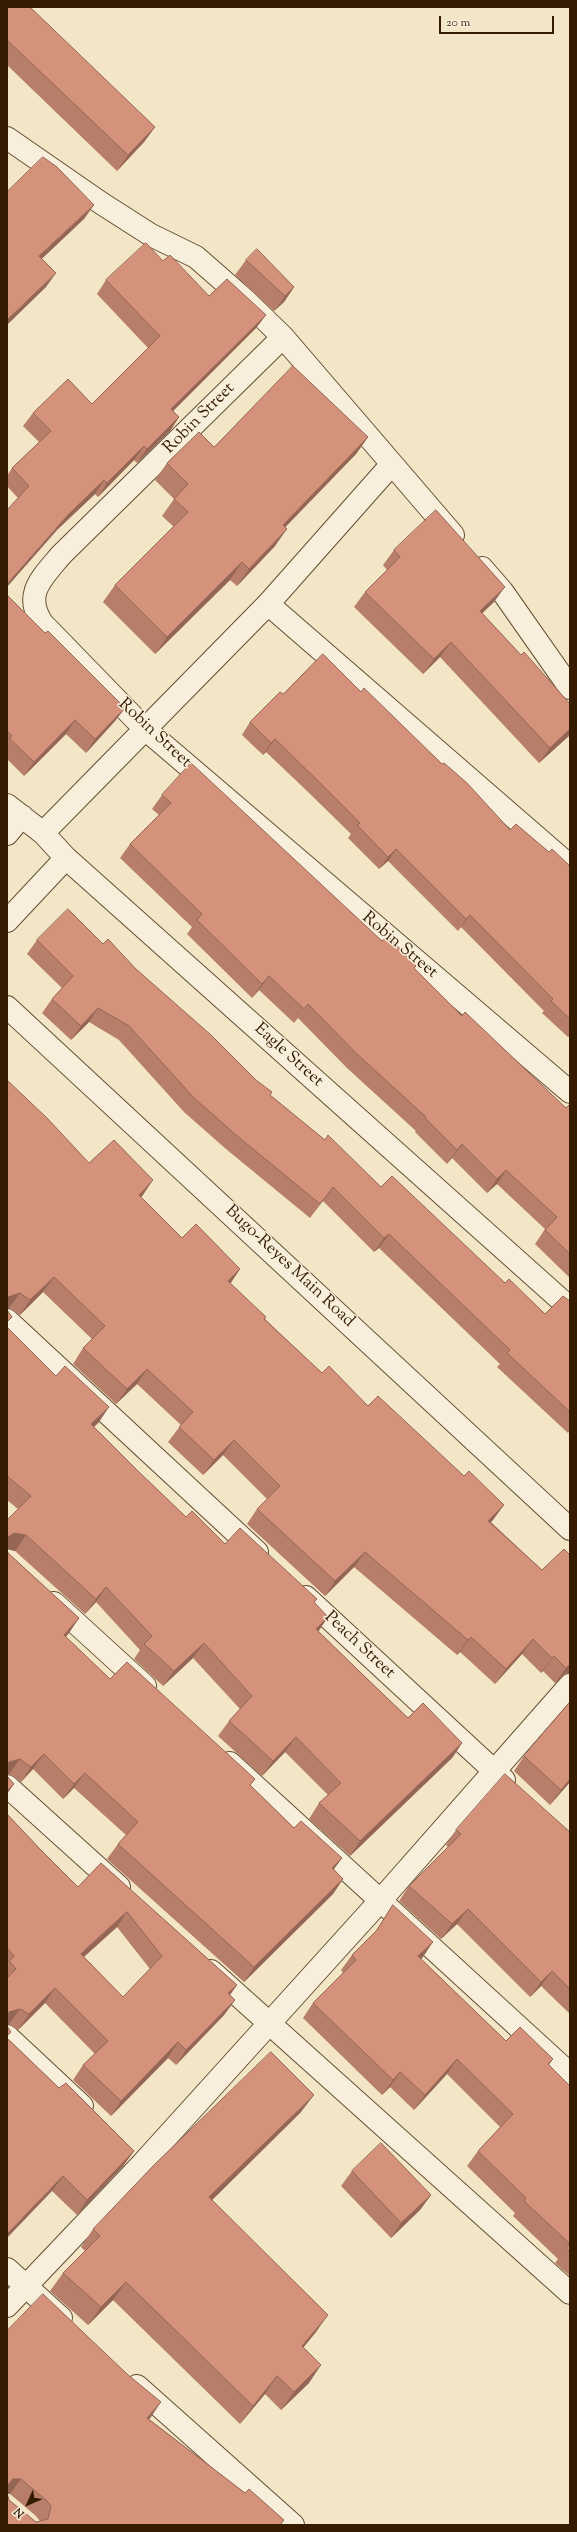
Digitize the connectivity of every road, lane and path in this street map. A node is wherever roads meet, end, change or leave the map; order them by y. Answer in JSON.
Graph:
{"nodes":[{"id":1,"x":7,"y":138,"type":"edge"},
{"id":2,"x":283,"y":337,"type":"junction"},
{"id":3,"x":392,"y":464,"type":"junction"},
{"id":4,"x":268,"y":604,"type":"junction"},
{"id":5,"x":570,"y":688,"type":"edge"},
{"id":6,"x":145,"y":729,"type":"junction"},
{"id":7,"x":15,"y":811,"type":"edge"},
{"id":8,"x":43,"y":833,"type":"junction"},
{"id":9,"x":7,"y":834,"type":"edge"},
{"id":10,"x":66,"y":858,"type":"junction"},
{"id":11,"x":570,"y":866,"type":"edge"},
{"id":12,"x":7,"y":921,"type":"edge"},
{"id":13,"x":7,"y":1007,"type":"edge"},
{"id":14,"x":570,"y":1092,"type":"edge"},
{"id":15,"x":570,"y":1308,"type":"edge"},
{"id":16,"x":7,"y":1320,"type":"edge"},
{"id":17,"x":570,"y":1529,"type":"edge"},
{"id":18,"x":271,"y":1564,"type":"edge"},
{"id":19,"x":36,"y":1586,"type":"edge"},
{"id":20,"x":294,"y":1586,"type":"edge"},
{"id":21,"x":570,"y":1685,"type":"edge"},
{"id":22,"x":159,"y":1698,"type":"edge"},
{"id":23,"x":217,"y":1752,"type":"edge"},
{"id":24,"x":493,"y":1770,"type":"junction"},
{"id":25,"x":7,"y":1786,"type":"edge"},
{"id":26,"x":521,"y":1795,"type":"edge"},
{"id":27,"x":380,"y":1901,"type":"junction"},
{"id":28,"x":135,"y":1902,"type":"edge"},
{"id":29,"x":199,"y":1960,"type":"edge"},
{"id":30,"x":269,"y":2023,"type":"junction"},
{"id":31,"x":7,"y":2036,"type":"edge"},
{"id":32,"x":570,"y":2074,"type":"edge"},
{"id":33,"x":98,"y":2120,"type":"edge"},
{"id":34,"x":126,"y":2147,"type":"edge"},
{"id":35,"x":143,"y":2163,"type":"junction"},
{"id":36,"x":7,"y":2269,"type":"edge"},
{"id":37,"x":26,"y":2286,"type":"junction"},
{"id":38,"x":570,"y":2293,"type":"edge"},
{"id":39,"x":7,"y":2306,"type":"edge"},
{"id":40,"x":79,"y":2334,"type":"edge"},
{"id":41,"x":121,"y":2371,"type":"edge"},
{"id":42,"x":293,"y":2525,"type":"edge"}],
"edges":[{"from":1,"to":2,"type":"street"},
{"from":2,"to":3,"type":"street"},
{"from":2,"to":6,"type":"street","name":"Robin Street"},
{"from":3,"to":4,"type":"street"},
{"from":3,"to":5,"type":"street"},
{"from":4,"to":6,"type":"street"},
{"from":4,"to":11,"type":"street"},
{"from":6,"to":8,"type":"street"},
{"from":6,"to":14,"type":"street","name":"Robin Street"},
{"from":7,"to":8,"type":"street","name":"Eagle Street"},
{"from":7,"to":9,"type":"street"},
{"from":8,"to":10,"type":"street","name":"Eagle Street"},
{"from":10,"to":12,"type":"street"},
{"from":10,"to":15,"type":"street","name":"Eagle Street"},
{"from":13,"to":17,"type":"street","name":"Bugo-Reyes Main Road"},
{"from":16,"to":18,"type":"street"},
{"from":19,"to":22,"type":"street"},
{"from":20,"to":24,"type":"street","name":"Peach Street"},
{"from":21,"to":24,"type":"street"},
{"from":23,"to":27,"type":"street"},
{"from":24,"to":26,"type":"street","name":"Peach Street"},
{"from":24,"to":27,"type":"street"},
{"from":25,"to":28,"type":"street"},
{"from":27,"to":30,"type":"street"},
{"from":27,"to":32,"type":"street"},
{"from":29,"to":30,"type":"street"},
{"from":30,"to":35,"type":"street"},
{"from":30,"to":38,"type":"street"},
{"from":31,"to":33,"type":"street"},
{"from":34,"to":35,"type":"street"},
{"from":35,"to":37,"type":"street"},
{"from":36,"to":37,"type":"street"},
{"from":37,"to":39,"type":"street"},
{"from":37,"to":40,"type":"street"},
{"from":41,"to":42,"type":"street"}]}
